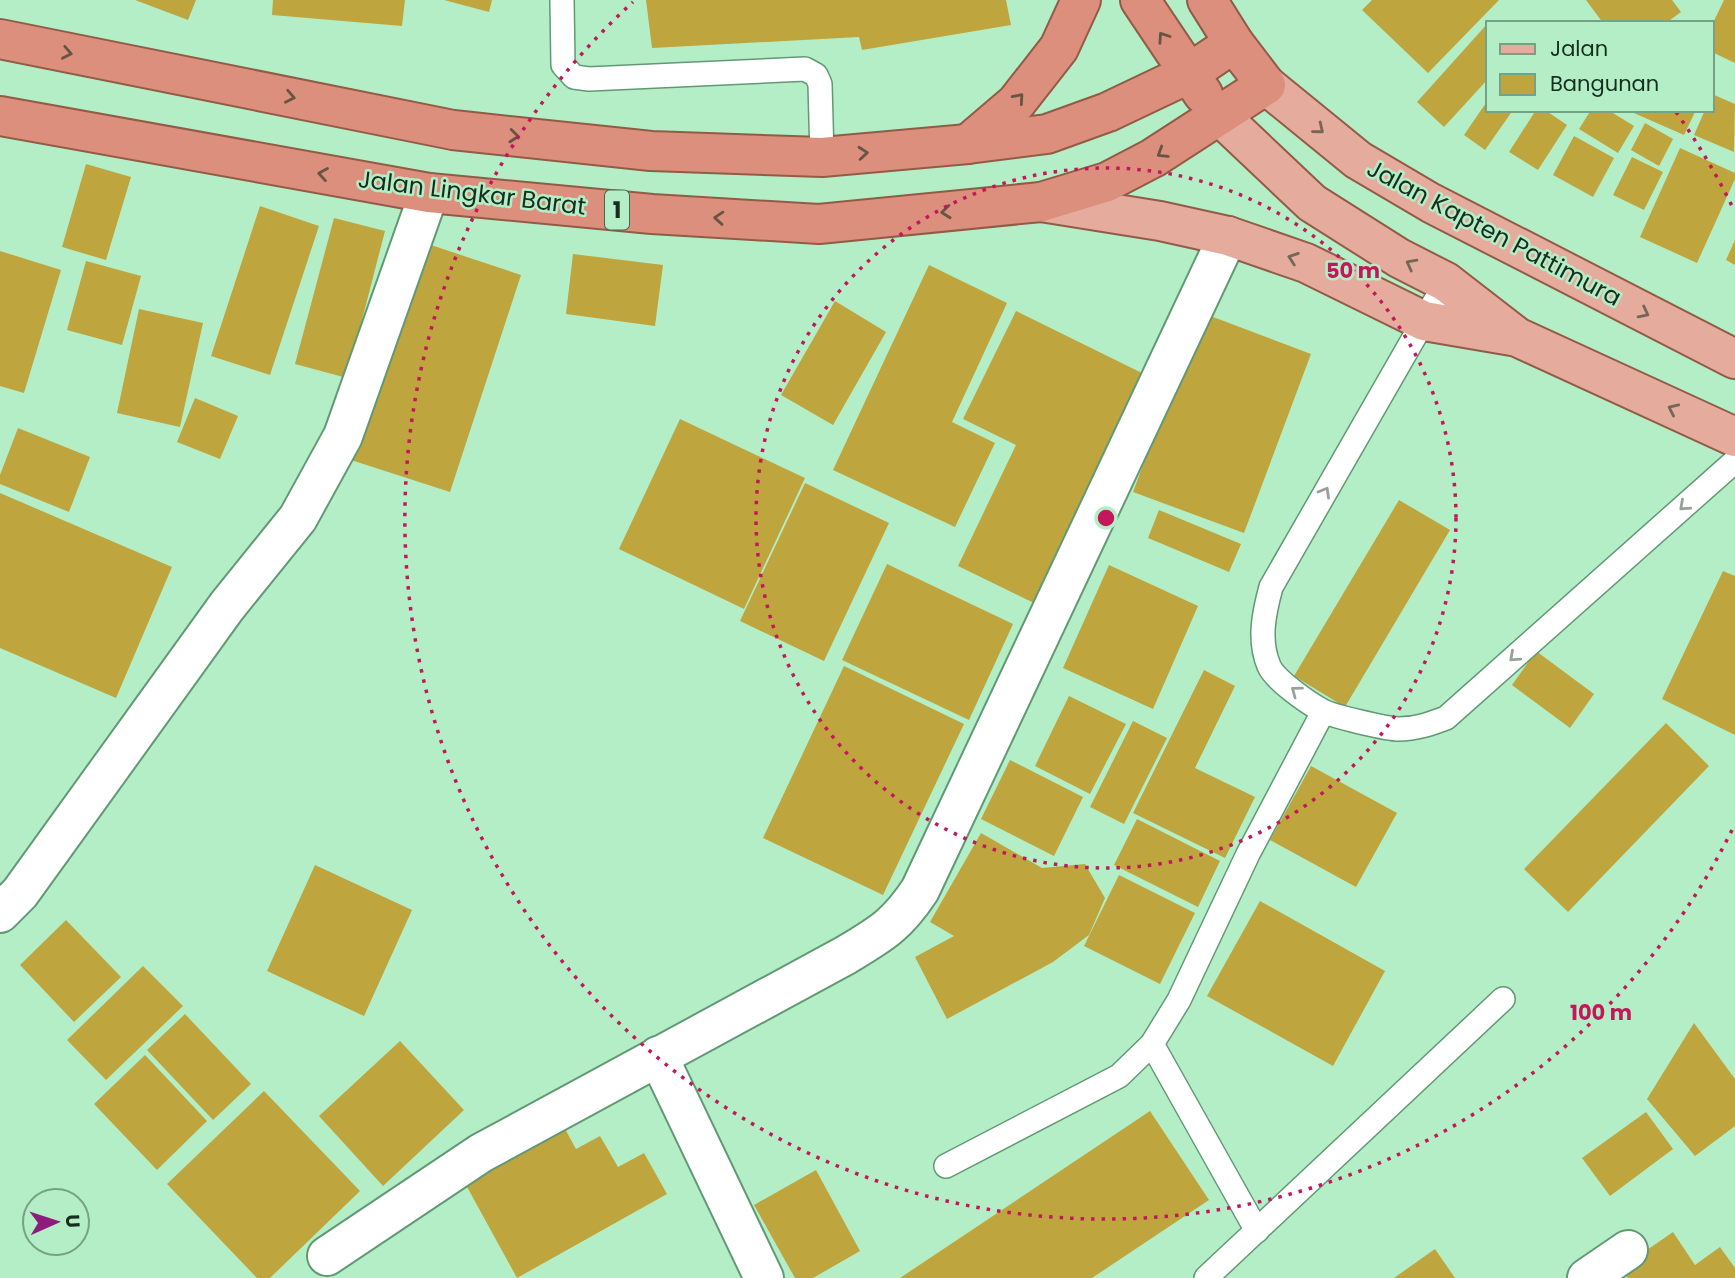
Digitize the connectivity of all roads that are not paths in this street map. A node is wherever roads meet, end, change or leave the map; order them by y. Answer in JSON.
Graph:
{"nodes":[{"id":1,"x":562,"y":0,"type":"edge"},
{"id":2,"x":1081,"y":0,"type":"edge"},
{"id":3,"x":1140,"y":0,"type":"edge"},
{"id":4,"x":1207,"y":0,"type":"edge"},
{"id":5,"x":0,"y":39,"type":"edge"},
{"id":6,"x":1234,"y":43,"type":"junction"},
{"id":7,"x":1188,"y":74,"type":"junction"},
{"id":8,"x":1266,"y":86,"type":"junction"},
{"id":9,"x":0,"y":116,"type":"edge"},
{"id":10,"x":1220,"y":116,"type":"junction"},
{"id":11,"x":968,"y":144,"type":"junction"},
{"id":12,"x":821,"y":157,"type":"junction"},
{"id":13,"x":429,"y":192,"type":"junction"},
{"id":14,"x":1041,"y":202,"type":"junction"},
{"id":15,"x":1228,"y":236,"type":"junction"},
{"id":16,"x":1446,"y":282,"type":"junction"},
{"id":17,"x":1424,"y":321,"type":"junction"},
{"id":18,"x":1517,"y":337,"type":"junction"},
{"id":19,"x":1735,"y":359,"type":"edge"},
{"id":20,"x":1735,"y":437,"type":"edge"},
{"id":21,"x":1735,"y":461,"type":"edge"},
{"id":22,"x":1323,"y":712,"type":"junction"},
{"id":23,"x":0,"y":913,"type":"edge"},
{"id":24,"x":1503,"y":999,"type":"dead end"},
{"id":25,"x":1152,"y":1044,"type":"junction"},
{"id":26,"x":658,"y":1056,"type":"junction"},
{"id":27,"x":946,"y":1166,"type":"dead end"},
{"id":28,"x":1257,"y":1231,"type":"junction"},
{"id":29,"x":1628,"y":1250,"type":"dead end"},
{"id":30,"x":327,"y":1256,"type":"dead end"},
{"id":31,"x":764,"y":1278,"type":"edge"},
{"id":32,"x":1206,"y":1278,"type":"edge"},
{"id":33,"x":1587,"y":1278,"type":"edge"}],
"edges":[{"from":1,"to":12,"type":"lane"},
{"from":11,"to":2,"type":"highway","one_way":true},
{"from":7,"to":3,"type":"highway","one_way":true},
{"from":4,"to":6,"type":"highway"},
{"from":5,"to":12,"type":"highway","one_way":true},
{"from":6,"to":7,"type":"highway"},
{"from":6,"to":8,"type":"highway"},
{"from":7,"to":10,"type":"highway"},
{"from":7,"to":11,"type":"highway"},
{"from":8,"to":10,"type":"highway","number":"1"},
{"from":8,"to":19,"type":"main road","name":"Jalan Kapten Pattimura","one_way":true},
{"from":13,"to":9,"type":"highway","name":"Jalan Lingkar Barat","number":"1","one_way":true},
{"from":10,"to":14,"type":"highway","name":"Jalan Lingkar Barat","number":"1","one_way":true},
{"from":16,"to":10,"type":"main road","one_way":true},
{"from":12,"to":11,"type":"highway","one_way":true},
{"from":14,"to":13,"type":"highway","name":"Jalan Lingkar Barat","number":"1","one_way":true},
{"from":13,"to":23,"type":"street"},
{"from":14,"to":15,"type":"main road"},
{"from":17,"to":15,"type":"main road","one_way":true},
{"from":15,"to":26,"type":"street"},
{"from":16,"to":17,"type":"lane"},
{"from":16,"to":18,"type":"main road"},
{"from":17,"to":18,"type":"main road"},
{"from":22,"to":17,"type":"lane","one_way":true},
{"from":20,"to":18,"type":"main road","one_way":true},
{"from":21,"to":22,"type":"lane","one_way":true},
{"from":22,"to":25,"type":"lane"},
{"from":24,"to":28,"type":"lane"},
{"from":25,"to":27,"type":"lane"},
{"from":25,"to":28,"type":"lane"},
{"from":26,"to":30,"type":"street"},
{"from":26,"to":31,"type":"street"},
{"from":28,"to":32,"type":"lane"},
{"from":29,"to":33,"type":"street"}]}
